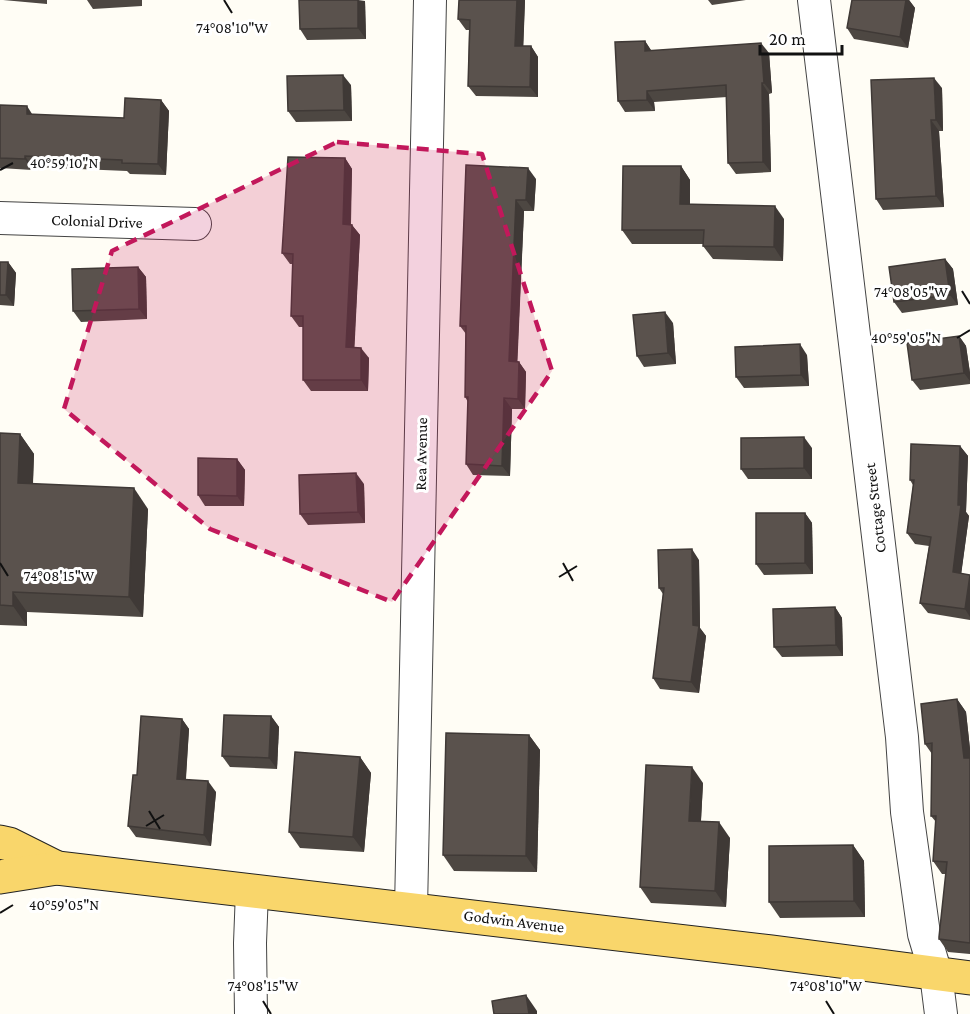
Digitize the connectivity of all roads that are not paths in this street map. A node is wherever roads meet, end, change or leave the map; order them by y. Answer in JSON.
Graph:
{"nodes":[{"id":1,"x":430,"y":0,"type":"edge"},
{"id":2,"x":814,"y":0,"type":"edge"},
{"id":3,"x":0,"y":218,"type":"edge"},
{"id":4,"x":195,"y":224,"type":"dead end"},
{"id":5,"x":0,"y":842,"type":"edge"},
{"id":6,"x":57,"y":868,"type":"junction"},
{"id":7,"x":0,"y":877,"type":"edge"},
{"id":8,"x":252,"y":891,"type":"junction"},
{"id":9,"x":411,"y":909,"type":"junction"},
{"id":10,"x":936,"y":974,"type":"junction"},
{"id":11,"x":970,"y":978,"type":"edge"},
{"id":12,"x":251,"y":1014,"type":"edge"},
{"id":13,"x":941,"y":1014,"type":"edge"}],
"edges":[{"from":1,"to":9,"type":"street","name":"Rea Avenue"},
{"from":2,"to":10,"type":"street","name":"Cottage Street"},
{"from":3,"to":4,"type":"street","name":"Colonial Drive"},
{"from":5,"to":6,"type":"main road","name":"Godwin Avenue"},
{"from":6,"to":7,"type":"main road","name":"Godwin Avenue"},
{"from":6,"to":8,"type":"main road","name":"Godwin Avenue"},
{"from":8,"to":9,"type":"main road","name":"Godwin Avenue"},
{"from":8,"to":12,"type":"street"},
{"from":9,"to":10,"type":"main road","name":"Godwin Avenue"},
{"from":10,"to":11,"type":"main road","name":"Godwin Avenue"},
{"from":10,"to":13,"type":"street","name":"Cottage Street"}]}
